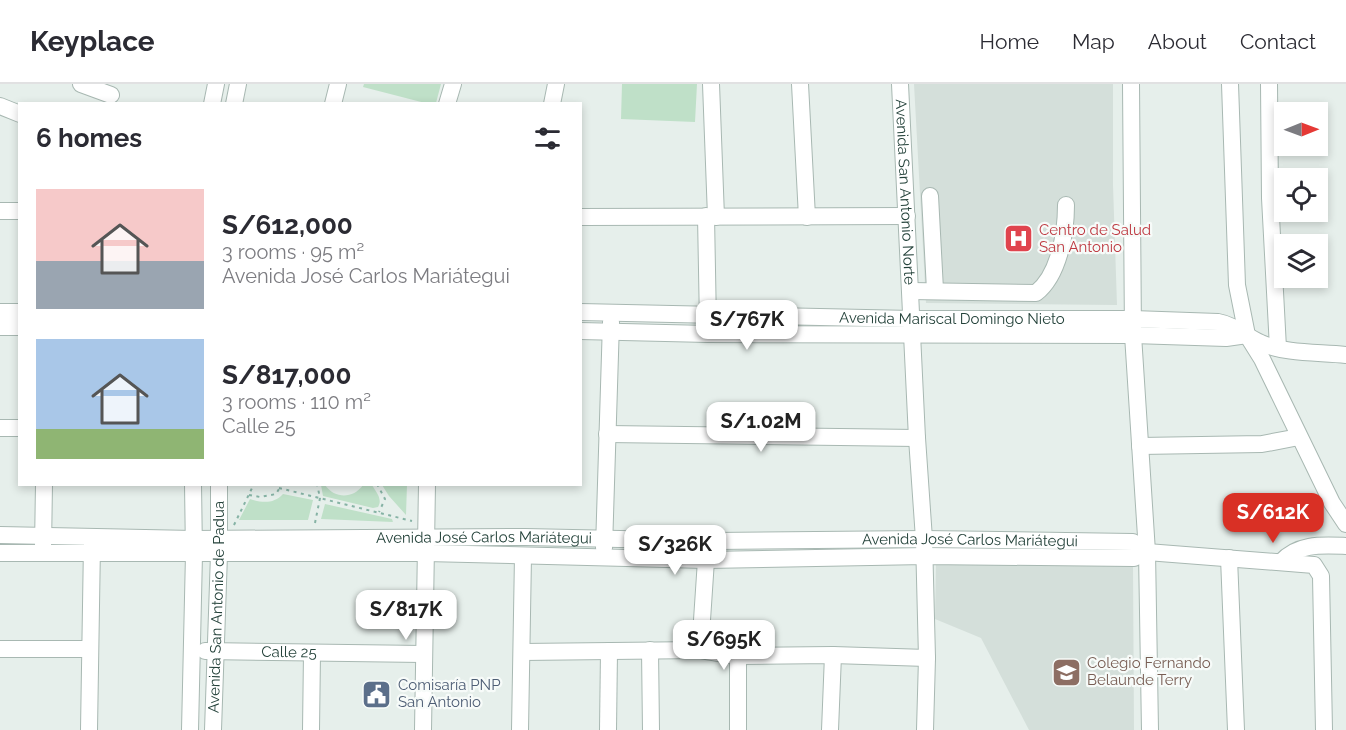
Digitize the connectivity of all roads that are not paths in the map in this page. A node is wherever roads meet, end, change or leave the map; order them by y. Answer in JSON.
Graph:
{"nodes":[{"id":1,"x":81,"y":84,"type":"edge"},
{"id":2,"x":216,"y":84,"type":"edge"},
{"id":3,"x":238,"y":84,"type":"edge"},
{"id":4,"x":338,"y":84,"type":"edge"},
{"id":5,"x":453,"y":84,"type":"edge"},
{"id":6,"x":556,"y":84,"type":"edge"},
{"id":7,"x":711,"y":84,"type":"edge"},
{"id":8,"x":800,"y":84,"type":"edge"},
{"id":9,"x":900,"y":84,"type":"edge"},
{"id":10,"x":1131,"y":84,"type":"edge"},
{"id":11,"x":1230,"y":84,"type":"edge"},
{"id":12,"x":1269,"y":84,"type":"edge"},
{"id":13,"x":111,"y":94,"type":"edge"},
{"id":14,"x":212,"y":102,"type":"edge"},
{"id":15,"x":234,"y":102,"type":"edge"},
{"id":16,"x":334,"y":102,"type":"edge"},
{"id":17,"x":448,"y":102,"type":"edge"},
{"id":18,"x":552,"y":102,"type":"edge"},
{"id":19,"x":0,"y":106,"type":"edge"},
{"id":20,"x":18,"y":113,"type":"edge"},
{"id":21,"x":930,"y":196,"type":"dead end"},
{"id":22,"x":1066,"y":205,"type":"dead end"},
{"id":23,"x":0,"y":211,"type":"edge"},
{"id":24,"x":18,"y":211,"type":"edge"},
{"id":25,"x":711,"y":216,"type":"junction"},
{"id":26,"x":807,"y":216,"type":"junction"},
{"id":27,"x":907,"y":216,"type":"junction"},
{"id":28,"x":582,"y":217,"type":"edge"},
{"id":29,"x":935,"y":290,"type":"junction"},
{"id":30,"x":911,"y":291,"type":"junction"},
{"id":31,"x":0,"y":312,"type":"edge"},
{"id":32,"x":18,"y":312,"type":"edge"},
{"id":33,"x":582,"y":312,"type":"edge"},
{"id":34,"x":611,"y":312,"type":"junction"},
{"id":35,"x":708,"y":313,"type":"junction"},
{"id":36,"x":0,"y":327,"type":"edge"},
{"id":37,"x":18,"y":327,"type":"edge"},
{"id":38,"x":912,"y":327,"type":"junction"},
{"id":39,"x":1133,"y":327,"type":"junction"},
{"id":40,"x":582,"y":331,"type":"edge"},
{"id":41,"x":610,"y":331,"type":"junction"},
{"id":42,"x":708,"y":334,"type":"junction"},
{"id":43,"x":1247,"y":335,"type":"junction"},
{"id":44,"x":1278,"y":348,"type":"junction"},
{"id":45,"x":1346,"y":355,"type":"edge"},
{"id":46,"x":0,"y":428,"type":"edge"},
{"id":47,"x":18,"y":428,"type":"edge"},
{"id":48,"x":607,"y":434,"type":"junction"},
{"id":49,"x":1299,"y":437,"type":"junction"},
{"id":50,"x":917,"y":438,"type":"junction"},
{"id":51,"x":1140,"y":446,"type":"junction"},
{"id":52,"x":44,"y":486,"type":"edge"},
{"id":53,"x":193,"y":486,"type":"edge"},
{"id":54,"x":219,"y":486,"type":"edge"},
{"id":55,"x":427,"y":486,"type":"edge"},
{"id":56,"x":1346,"y":524,"type":"edge"},
{"id":57,"x":0,"y":536,"type":"edge"},
{"id":58,"x":43,"y":536,"type":"junction"},
{"id":59,"x":92,"y":537,"type":"junction"},
{"id":60,"x":605,"y":538,"type":"junction"},
{"id":61,"x":715,"y":541,"type":"junction"},
{"id":62,"x":426,"y":545,"type":"junction"},
{"id":63,"x":194,"y":546,"type":"junction"},
{"id":64,"x":219,"y":546,"type":"junction"},
{"id":65,"x":1346,"y":546,"type":"edge"},
{"id":66,"x":925,"y":548,"type":"junction"},
{"id":67,"x":1147,"y":552,"type":"junction"},
{"id":68,"x":0,"y":553,"type":"edge"},
{"id":69,"x":43,"y":554,"type":"junction"},
{"id":70,"x":92,"y":554,"type":"junction"},
{"id":71,"x":523,"y":556,"type":"junction"},
{"id":72,"x":604,"y":556,"type":"junction"},
{"id":73,"x":1229,"y":558,"type":"junction"},
{"id":74,"x":706,"y":560,"type":"junction"},
{"id":75,"x":1281,"y":562,"type":"junction"},
{"id":76,"x":0,"y":649,"type":"edge"},
{"id":77,"x":89,"y":649,"type":"junction"},
{"id":78,"x":700,"y":650,"type":"junction"},
{"id":79,"x":192,"y":651,"type":"junction"},
{"id":80,"x":215,"y":651,"type":"junction"},
{"id":81,"x":609,"y":651,"type":"junction"},
{"id":82,"x":650,"y":651,"type":"junction"},
{"id":83,"x":522,"y":652,"type":"junction"},
{"id":84,"x":312,"y":653,"type":"junction"},
{"id":85,"x":423,"y":654,"type":"junction"},
{"id":86,"x":832,"y":655,"type":"junction"},
{"id":87,"x":738,"y":656,"type":"junction"},
{"id":88,"x":927,"y":658,"type":"junction"},
{"id":89,"x":89,"y":730,"type":"edge"},
{"id":90,"x":190,"y":730,"type":"edge"},
{"id":91,"x":213,"y":730,"type":"edge"},
{"id":92,"x":310,"y":730,"type":"edge"},
{"id":93,"x":423,"y":730,"type":"edge"},
{"id":94,"x":520,"y":730,"type":"edge"},
{"id":95,"x":608,"y":730,"type":"edge"},
{"id":96,"x":651,"y":730,"type":"edge"},
{"id":97,"x":738,"y":730,"type":"edge"},
{"id":98,"x":830,"y":730,"type":"edge"},
{"id":99,"x":925,"y":730,"type":"edge"},
{"id":100,"x":1150,"y":730,"type":"edge"},
{"id":101,"x":1236,"y":730,"type":"edge"},
{"id":102,"x":1324,"y":730,"type":"edge"}],
"edges":[{"from":1,"to":13,"type":"street"},
{"from":2,"to":14,"type":"street"},
{"from":3,"to":15,"type":"street"},
{"from":4,"to":16,"type":"street"},
{"from":5,"to":17,"type":"street"},
{"from":6,"to":18,"type":"street"},
{"from":7,"to":25,"type":"street"},
{"from":8,"to":26,"type":"street"},
{"from":9,"to":27,"type":"street","name":"Avenida San Antonio Norte"},
{"from":10,"to":39,"type":"street"},
{"from":11,"to":43,"type":"street"},
{"from":12,"to":44,"type":"street"},
{"from":19,"to":20,"type":"street"},
{"from":21,"to":29,"type":"street"},
{"from":22,"to":29,"type":"street"},
{"from":23,"to":24,"type":"street"},
{"from":25,"to":26,"type":"street"},
{"from":25,"to":28,"type":"street"},
{"from":25,"to":35,"type":"street"},
{"from":26,"to":27,"type":"street"},
{"from":27,"to":30,"type":"street","name":"Avenida San Antonio Norte"},
{"from":29,"to":30,"type":"street"},
{"from":30,"to":38,"type":"street","name":"Avenida San Antonio Norte"},
{"from":31,"to":32,"type":"street"},
{"from":33,"to":34,"type":"street","name":"Avenida Mariscal Domingo Nieto"},
{"from":34,"to":35,"type":"street","name":"Avenida Mariscal Domingo Nieto"},
{"from":34,"to":41,"type":"street"},
{"from":35,"to":38,"type":"street","name":"Avenida Mariscal Domingo Nieto"},
{"from":35,"to":42,"type":"street"},
{"from":36,"to":37,"type":"street"},
{"from":38,"to":39,"type":"street","name":"Avenida Mariscal Domingo Nieto"},
{"from":38,"to":42,"type":"street","name":"Avenida Mariscal Domingo Nieto"},
{"from":38,"to":50,"type":"street","name":"Avenida San Antonio Norte"},
{"from":39,"to":43,"type":"street","name":"Avenida Mariscal Domingo Nieto"},
{"from":39,"to":51,"type":"street"},
{"from":40,"to":41,"type":"street","name":"Avenida Mariscal Domingo Nieto"},
{"from":41,"to":42,"type":"street","name":"Avenida Mariscal Domingo Nieto"},
{"from":41,"to":48,"type":"street"},
{"from":43,"to":44,"type":"street","name":"Avenida Mariscal Domingo Nieto"},
{"from":43,"to":49,"type":"street"},
{"from":44,"to":45,"type":"street","name":"Avenida Mariscal Domingo Nieto"},
{"from":46,"to":47,"type":"street"},
{"from":48,"to":50,"type":"street"},
{"from":48,"to":60,"type":"street"},
{"from":49,"to":51,"type":"street"},
{"from":49,"to":56,"type":"street"},
{"from":50,"to":66,"type":"street","name":"Avenida San Antonio Norte"},
{"from":51,"to":67,"type":"street"},
{"from":52,"to":58,"type":"street"},
{"from":53,"to":63,"type":"street","name":"Avenida San Antonio de Padua"},
{"from":54,"to":64,"type":"street","name":"Avenida San Antonio de Padua"},
{"from":55,"to":62,"type":"street"},
{"from":57,"to":58,"type":"street","name":"Avenida José Carlos Mariátegui"},
{"from":58,"to":59,"type":"street","name":"Avenida José Carlos Mariátegui"},
{"from":58,"to":69,"type":"street"},
{"from":59,"to":63,"type":"street","name":"Avenida José Carlos Mariátegui"},
{"from":59,"to":70,"type":"street"},
{"from":60,"to":61,"type":"street","name":"Avenida José Carlos Mariátegui"},
{"from":60,"to":62,"type":"street","name":"Avenida José Carlos Mariátegui"},
{"from":60,"to":72,"type":"street"},
{"from":61,"to":66,"type":"street","name":"Avenida José Carlos Mariátegui"},
{"from":61,"to":74,"type":"street"},
{"from":62,"to":64,"type":"street","name":"Avenida José Carlos Mariátegui"},
{"from":62,"to":71,"type":"street","name":"Avenida José Carlos Mariátegui"},
{"from":62,"to":85,"type":"street"},
{"from":63,"to":64,"type":"street","name":"Avenida José Carlos Mariátegui"},
{"from":63,"to":70,"type":"street","name":"Avenida José Carlos Mariátegui"},
{"from":63,"to":79,"type":"street","name":"Avenida San Antonio de Padua"},
{"from":64,"to":80,"type":"street","name":"Avenida San Antonio de Padua"},
{"from":65,"to":75,"type":"street"},
{"from":66,"to":67,"type":"street","name":"Avenida José Carlos Mariátegui"},
{"from":66,"to":74,"type":"street","name":"Avenida José Carlos Mariátegui"},
{"from":66,"to":88,"type":"street","name":"Avenida San Antonio Norte"},
{"from":67,"to":73,"type":"street","name":"Avenida José Carlos Mariátegui"},
{"from":67,"to":100,"type":"street"},
{"from":68,"to":69,"type":"street","name":"Avenida José Carlos Mariátegui"},
{"from":69,"to":70,"type":"street","name":"Avenida José Carlos Mariátegui"},
{"from":70,"to":77,"type":"street"},
{"from":71,"to":72,"type":"street","name":"Avenida José Carlos Mariátegui"},
{"from":71,"to":83,"type":"street"},
{"from":72,"to":74,"type":"street","name":"Avenida José Carlos Mariátegui"},
{"from":73,"to":75,"type":"street","name":"Avenida José Carlos Mariátegui"},
{"from":73,"to":101,"type":"street"},
{"from":74,"to":78,"type":"street"},
{"from":75,"to":102,"type":"street","name":"Avenida José Carlos Mariátegui"},
{"from":76,"to":77,"type":"street"},
{"from":77,"to":89,"type":"street"},
{"from":78,"to":82,"type":"street"},
{"from":78,"to":87,"type":"street"},
{"from":79,"to":80,"type":"street","name":"Calle 25"},
{"from":79,"to":90,"type":"street","name":"Avenida San Antonio de Padua"},
{"from":80,"to":84,"type":"street","name":"Calle 25"},
{"from":80,"to":91,"type":"street","name":"Avenida San Antonio de Padua"},
{"from":81,"to":82,"type":"street"},
{"from":81,"to":83,"type":"street"},
{"from":81,"to":95,"type":"street"},
{"from":82,"to":96,"type":"street"},
{"from":83,"to":94,"type":"street"},
{"from":84,"to":85,"type":"street","name":"Calle 25"},
{"from":84,"to":92,"type":"street"},
{"from":85,"to":93,"type":"street"},
{"from":86,"to":87,"type":"street"},
{"from":86,"to":88,"type":"street"},
{"from":86,"to":98,"type":"street"},
{"from":87,"to":97,"type":"street"},
{"from":88,"to":99,"type":"street","name":"Avenida San Antonio Norte"}]}
